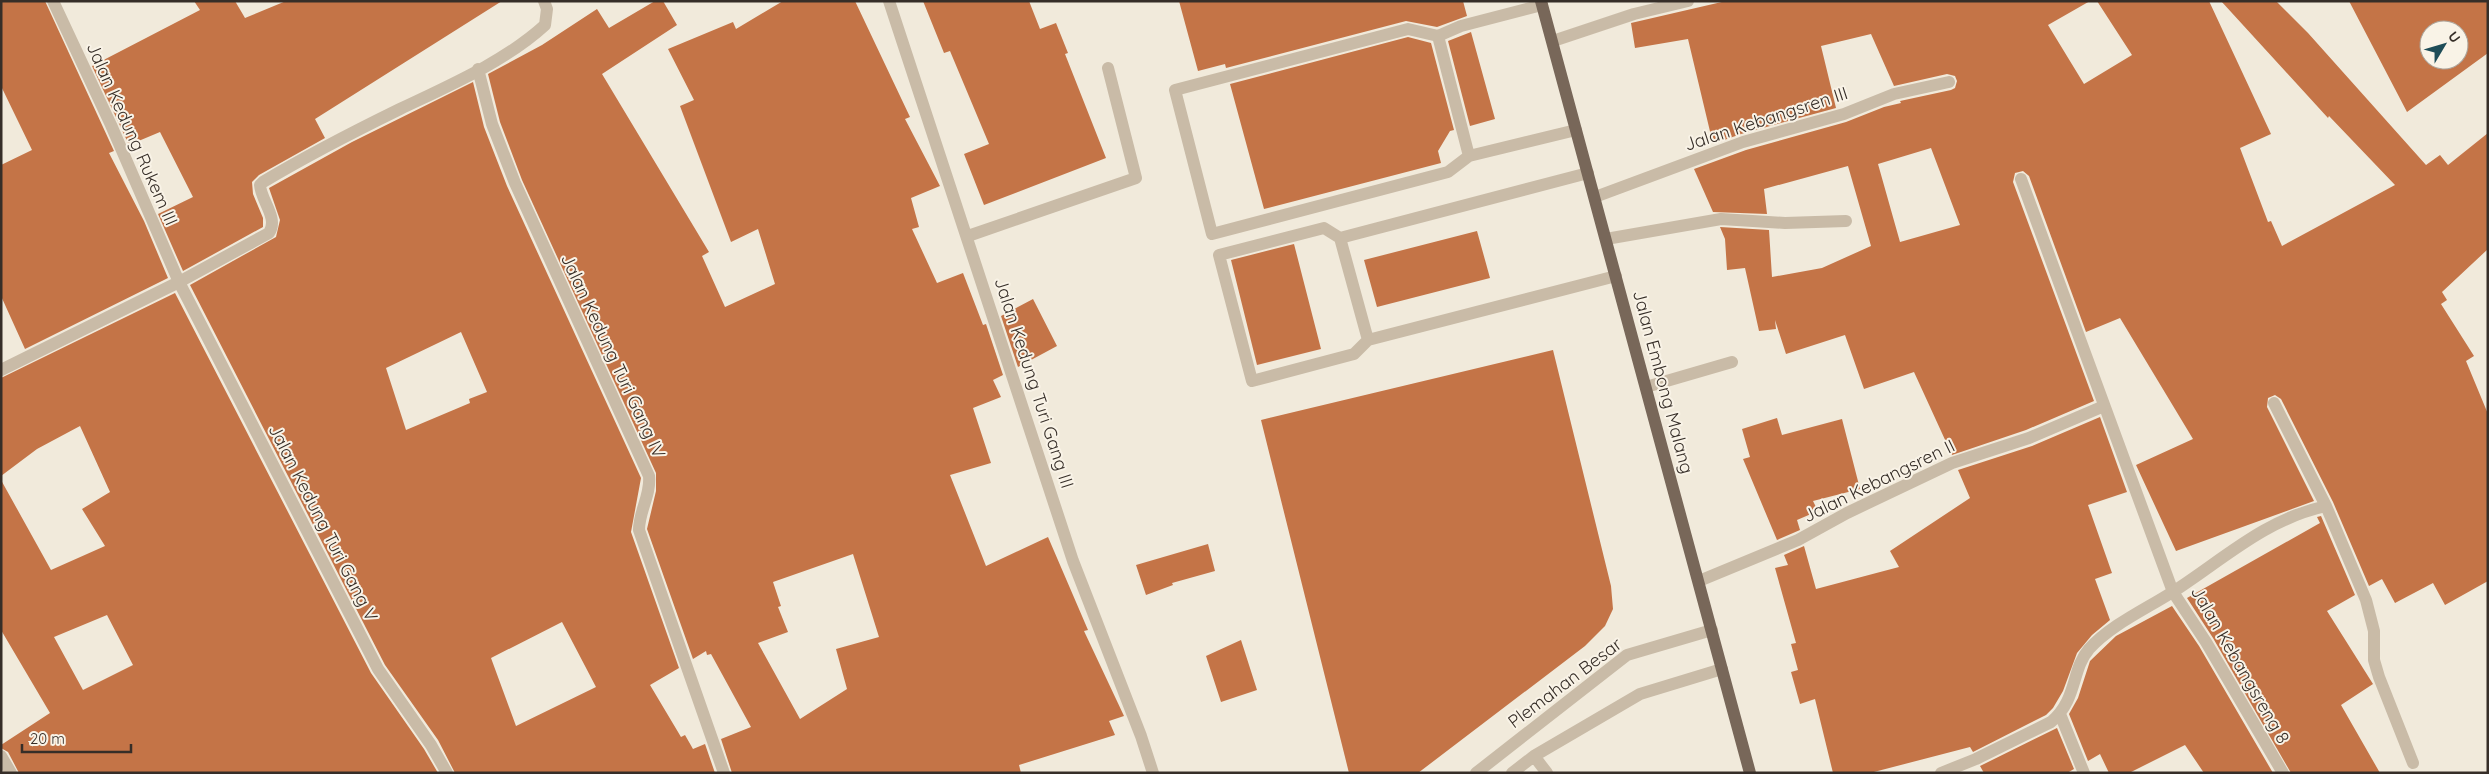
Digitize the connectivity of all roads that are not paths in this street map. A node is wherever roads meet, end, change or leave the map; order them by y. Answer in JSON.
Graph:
{"nodes":[{"id":1,"x":53,"y":1,"type":"edge"},
{"id":2,"x":544,"y":1,"type":"edge"},
{"id":3,"x":889,"y":1,"type":"edge"},
{"id":4,"x":1688,"y":1,"type":"edge"},
{"id":5,"x":1542,"y":3,"type":"edge"},
{"id":6,"x":1438,"y":36,"type":"junction"},
{"id":7,"x":1553,"y":41,"type":"junction"},
{"id":8,"x":1108,"y":68,"type":"dead end"},
{"id":9,"x":478,"y":70,"type":"junction"},
{"id":10,"x":1949,"y":82,"type":"dead end"},
{"id":11,"x":1576,"y":130,"type":"junction"},
{"id":12,"x":1469,"y":156,"type":"junction"},
{"id":13,"x":1588,"y":173,"type":"junction"},
{"id":14,"x":2021,"y":179,"type":"dead end"},
{"id":15,"x":1595,"y":197,"type":"junction"},
{"id":16,"x":1846,"y":221,"type":"dead end"},
{"id":17,"x":968,"y":236,"type":"junction"},
{"id":18,"x":1340,"y":238,"type":"junction"},
{"id":19,"x":1606,"y":239,"type":"junction"},
{"id":20,"x":1616,"y":276,"type":"junction"},
{"id":21,"x":179,"y":282,"type":"junction"},
{"id":22,"x":1368,"y":340,"type":"junction"},
{"id":23,"x":1732,"y":362,"type":"dead end"},
{"id":24,"x":1,"y":370,"type":"edge"},
{"id":25,"x":1646,"y":387,"type":"junction"},
{"id":26,"x":2274,"y":403,"type":"dead end"},
{"id":27,"x":2104,"y":406,"type":"junction"},
{"id":28,"x":2326,"y":506,"type":"junction"},
{"id":29,"x":1699,"y":581,"type":"junction"},
{"id":30,"x":2173,"y":592,"type":"junction"},
{"id":31,"x":1712,"y":630,"type":"junction"},
{"id":32,"x":1722,"y":669,"type":"junction"},
{"id":33,"x":2060,"y":714,"type":"junction"},
{"id":34,"x":1,"y":756,"type":"edge"},
{"id":35,"x":1534,"y":756,"type":"junction"},
{"id":36,"x":2414,"y":763,"type":"dead end"},
{"id":37,"x":11,"y":773,"type":"edge"},
{"id":38,"x":447,"y":773,"type":"edge"},
{"id":39,"x":724,"y":773,"type":"edge"},
{"id":40,"x":1153,"y":773,"type":"edge"},
{"id":41,"x":1476,"y":773,"type":"edge"},
{"id":42,"x":1512,"y":773,"type":"edge"},
{"id":43,"x":1547,"y":773,"type":"edge"},
{"id":44,"x":1750,"y":773,"type":"edge"},
{"id":45,"x":1941,"y":773,"type":"edge"},
{"id":46,"x":2084,"y":773,"type":"edge"},
{"id":47,"x":2283,"y":773,"type":"edge"}],
"edges":[{"from":1,"to":21,"type":"street","name":"Jalan Kedung Rukem III"},
{"from":2,"to":9,"type":"street"},
{"from":3,"to":17,"type":"street","name":"Jalan Kedung Turi Gang III"},
{"from":4,"to":7,"type":"street"},
{"from":5,"to":6,"type":"street"},
{"from":5,"to":7,"type":"main road","name":"Jalan Embong Malang"},
{"from":6,"to":12,"type":"street"},
{"from":6,"to":12,"type":"street"},
{"from":7,"to":11,"type":"main road","name":"Jalan Embong Malang"},
{"from":8,"to":17,"type":"street"},
{"from":9,"to":21,"type":"street"},
{"from":9,"to":39,"type":"street","name":"Jalan Kedung Turi Gang IV"},
{"from":10,"to":15,"type":"street","name":"Jalan Kebangsren III"},
{"from":11,"to":12,"type":"street"},
{"from":11,"to":13,"type":"main road","name":"Jalan Embong Malang"},
{"from":13,"to":15,"type":"main road","name":"Jalan Embong Malang"},
{"from":13,"to":18,"type":"street"},
{"from":14,"to":27,"type":"street"},
{"from":15,"to":19,"type":"main road","name":"Jalan Embong Malang"},
{"from":16,"to":19,"type":"street"},
{"from":17,"to":40,"type":"street","name":"Jalan Kedung Turi Gang III"},
{"from":18,"to":22,"type":"street"},
{"from":18,"to":22,"type":"street"},
{"from":19,"to":20,"type":"main road","name":"Jalan Embong Malang"},
{"from":20,"to":22,"type":"street"},
{"from":20,"to":25,"type":"main road","name":"Jalan Embong Malang"},
{"from":21,"to":24,"type":"street"},
{"from":21,"to":38,"type":"street","name":"Jalan Kedung Turi Gang V"},
{"from":23,"to":25,"type":"street"},
{"from":25,"to":29,"type":"main road","name":"Jalan Embong Malang"},
{"from":26,"to":28,"type":"street"},
{"from":27,"to":29,"type":"street","name":"Jalan Kebangsren II"},
{"from":27,"to":30,"type":"street"},
{"from":28,"to":30,"type":"street","name":"Jalan Kebangsreng 8"},
{"from":28,"to":36,"type":"street"},
{"from":29,"to":31,"type":"main road","name":"Jalan Embong Malang"},
{"from":30,"to":33,"type":"street"},
{"from":30,"to":47,"type":"street","name":"Jalan Kebangsreng 8"},
{"from":31,"to":32,"type":"main road","name":"Jalan Embong Malang"},
{"from":31,"to":41,"type":"street","name":"Plemahan Besar"},
{"from":32,"to":35,"type":"street"},
{"from":32,"to":44,"type":"main road","name":"Jalan Embong Malang"},
{"from":33,"to":45,"type":"street"},
{"from":33,"to":46,"type":"street"},
{"from":34,"to":37,"type":"street"},
{"from":35,"to":42,"type":"street"},
{"from":35,"to":43,"type":"street"}]}
